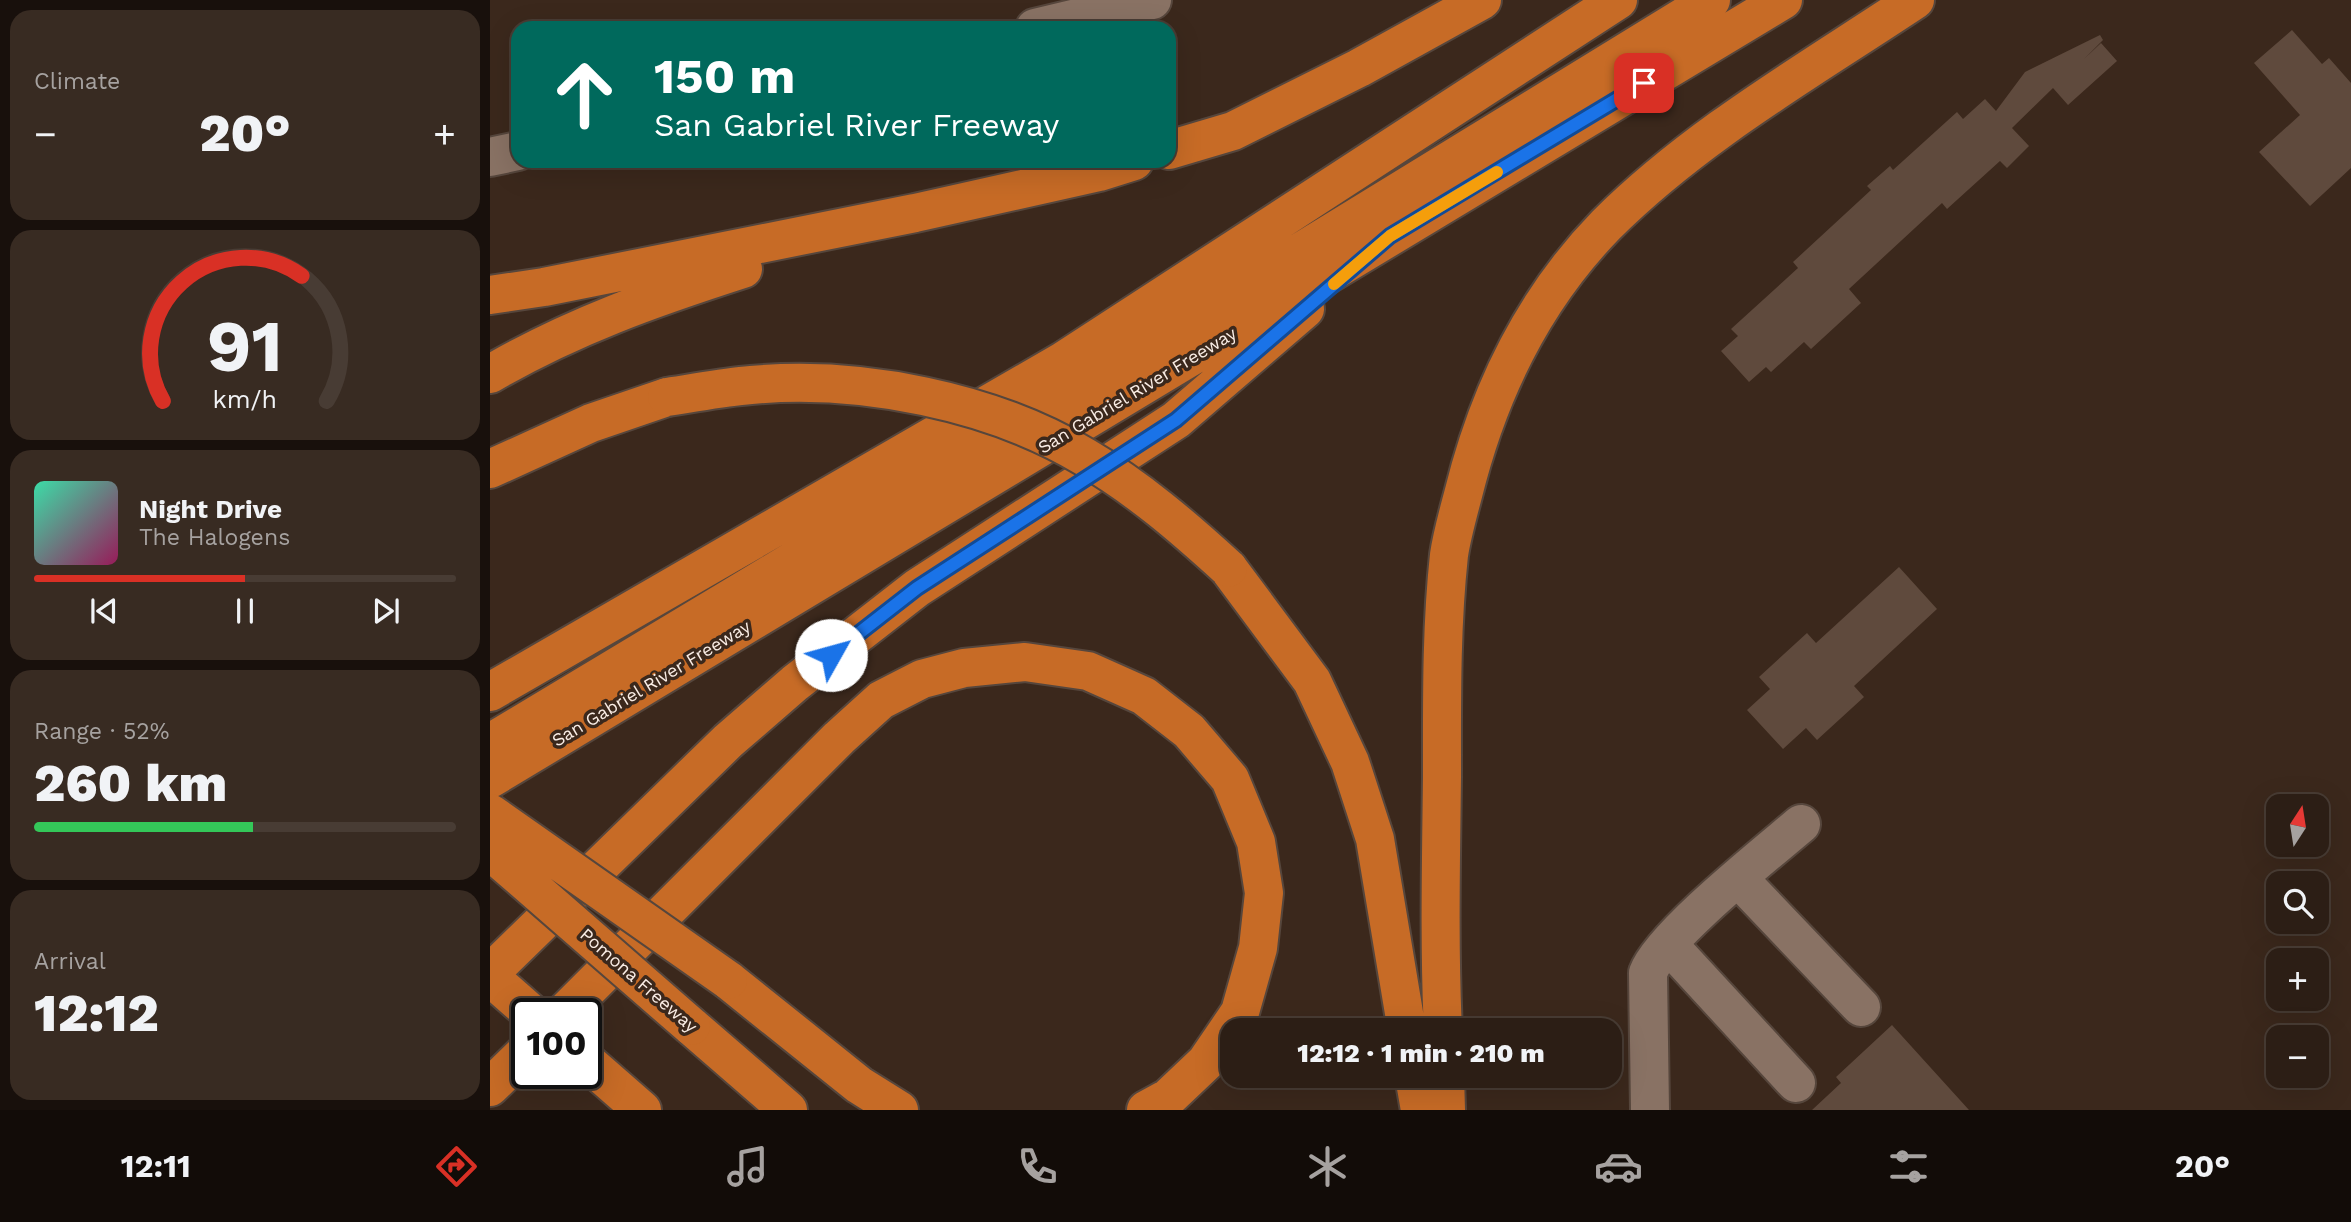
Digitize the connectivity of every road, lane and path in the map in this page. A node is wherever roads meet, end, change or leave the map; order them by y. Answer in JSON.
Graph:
{"nodes":[{"id":1,"x":1152,"y":0,"type":"edge"},
{"id":2,"x":1482,"y":0,"type":"edge"},
{"id":3,"x":1618,"y":0,"type":"edge"},
{"id":4,"x":1671,"y":0,"type":"edge"},
{"id":5,"x":1711,"y":0,"type":"edge"},
{"id":6,"x":1783,"y":0,"type":"edge"},
{"id":7,"x":1915,"y":0,"type":"edge"},
{"id":8,"x":1064,"y":21,"type":"edge"},
{"id":9,"x":1521,"y":61,"type":"junction"},
{"id":10,"x":1176,"y":148,"type":"edge"},
{"id":11,"x":511,"y":152,"type":"edge"},
{"id":12,"x":490,"y":157,"type":"edge"},
{"id":13,"x":1112,"y":168,"type":"edge"},
{"id":14,"x":915,"y":213,"type":"junction"},
{"id":15,"x":1390,"y":236,"type":"junction"},
{"id":16,"x":490,"y":295,"type":"edge"},
{"id":17,"x":490,"y":373,"type":"edge"},
{"id":18,"x":490,"y":469,"type":"edge"},
{"id":19,"x":490,"y":692,"type":"edge"},
{"id":20,"x":490,"y":743,"type":"edge"},
{"id":21,"x":490,"y":779,"type":"edge"},
{"id":22,"x":490,"y":813,"type":"edge"},
{"id":23,"x":1801,"y":824,"type":"dead end"},
{"id":24,"x":490,"y":850,"type":"edge"},
{"id":25,"x":1739,"y":879,"type":"junction"},
{"id":26,"x":1668,"y":944,"type":"junction"},
{"id":27,"x":490,"y":975,"type":"edge"},
{"id":28,"x":490,"y":996,"type":"edge"},
{"id":29,"x":515,"y":998,"type":"edge"},
{"id":30,"x":579,"y":998,"type":"edge"},
{"id":31,"x":1861,"y":1007,"type":"dead end"},
{"id":32,"x":511,"y":1012,"type":"edge"},
{"id":33,"x":1405,"y":1018,"type":"edge"},
{"id":34,"x":1442,"y":1018,"type":"edge"},
{"id":35,"x":511,"y":1067,"type":"edge"},
{"id":36,"x":602,"y":1075,"type":"edge"},
{"id":37,"x":602,"y":1081,"type":"edge"},
{"id":38,"x":1796,"y":1083,"type":"dead end"},
{"id":39,"x":490,"y":1087,"type":"edge"},
{"id":40,"x":1416,"y":1088,"type":"edge"},
{"id":41,"x":1446,"y":1088,"type":"edge"},
{"id":42,"x":641,"y":1110,"type":"edge"},
{"id":43,"x":788,"y":1110,"type":"edge"},
{"id":44,"x":899,"y":1110,"type":"edge"},
{"id":45,"x":1146,"y":1110,"type":"edge"},
{"id":46,"x":1420,"y":1110,"type":"edge"},
{"id":47,"x":1447,"y":1110,"type":"edge"},
{"id":48,"x":1650,"y":1110,"type":"edge"}],
"edges":[{"from":1,"to":8,"type":"lane"},
{"from":2,"to":10,"type":"highway"},
{"from":3,"to":9,"type":"highway"},
{"from":4,"to":9,"type":"highway"},
{"from":5,"to":20,"type":"highway"},
{"from":6,"to":15,"type":"highway","name":"San Gabriel River Freeway"},
{"from":7,"to":34,"type":"highway"},
{"from":9,"to":19,"type":"highway"},
{"from":11,"to":12,"type":"lane"},
{"from":13,"to":14,"type":"highway"},
{"from":14,"to":16,"type":"highway"},
{"from":14,"to":17,"type":"highway"},
{"from":15,"to":21,"type":"highway","name":"San Gabriel River Freeway"},
{"from":15,"to":27,"type":"highway"},
{"from":18,"to":33,"type":"highway","bridge":true},
{"from":22,"to":44,"type":"highway","bridge":true},
{"from":23,"to":25,"type":"lane"},
{"from":24,"to":43,"type":"highway","name":"Pomona Freeway","bridge":true},
{"from":25,"to":26,"type":"lane"},
{"from":25,"to":31,"type":"lane"},
{"from":26,"to":38,"type":"lane"},
{"from":26,"to":48,"type":"lane"},
{"from":27,"to":29,"type":"highway"},
{"from":28,"to":32,"type":"highway"},
{"from":30,"to":45,"type":"highway"},
{"from":35,"to":39,"type":"highway"},
{"from":36,"to":42,"type":"highway"},
{"from":37,"to":42,"type":"highway"},
{"from":40,"to":46,"type":"highway"},
{"from":41,"to":47,"type":"highway"}]}
